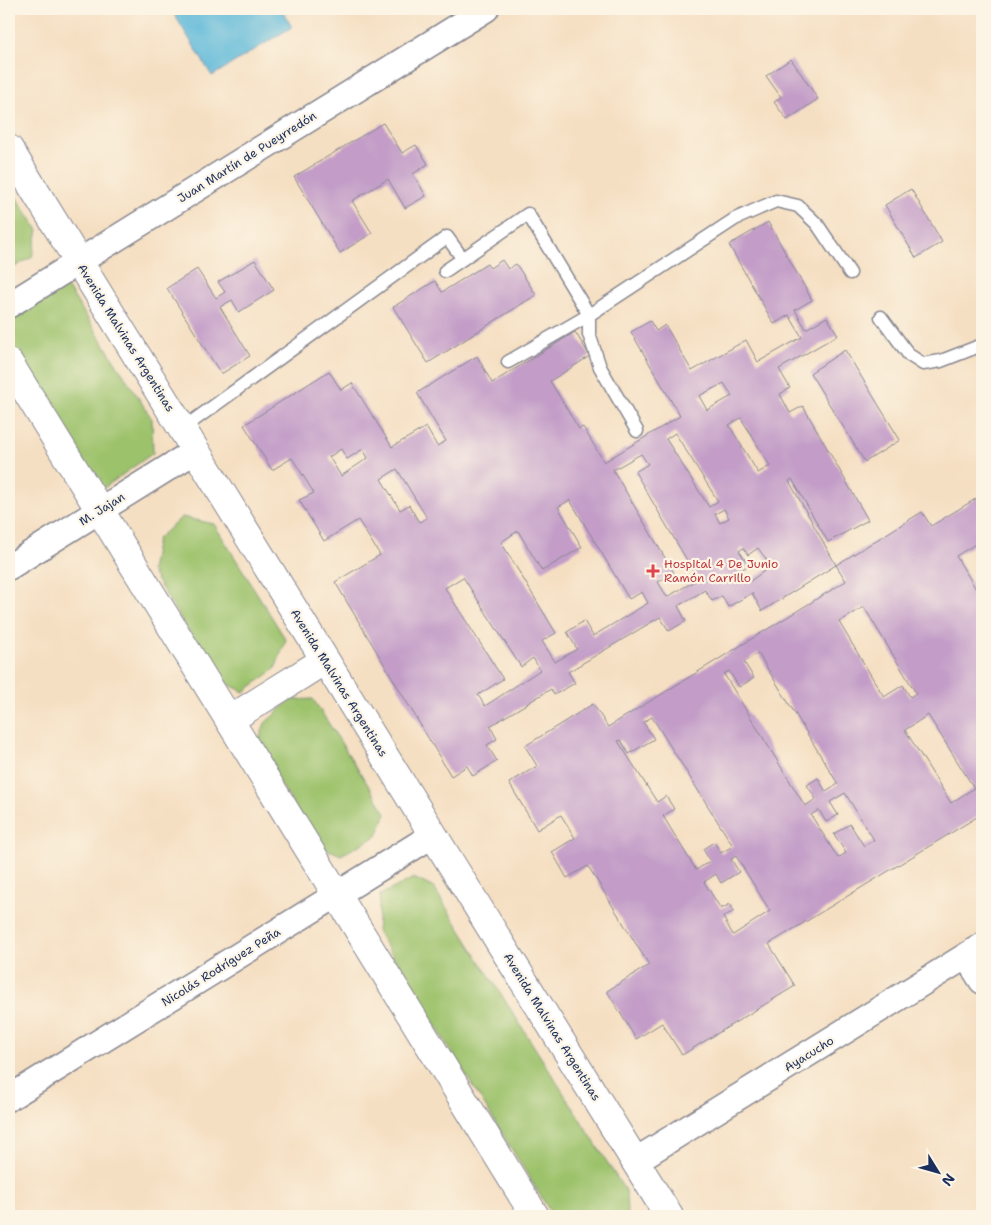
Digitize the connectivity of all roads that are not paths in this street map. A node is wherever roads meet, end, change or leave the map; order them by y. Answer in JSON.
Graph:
{"nodes":[{"id":1,"x":486,"y":9,"type":"edge"},
{"id":2,"x":9,"y":150,"type":"edge"},
{"id":3,"x":463,"y":260,"type":"junction"},
{"id":4,"x":78,"y":261,"type":"junction"},
{"id":5,"x":445,"y":271,"type":"dead end"},
{"id":6,"x":850,"y":272,"type":"dead end"},
{"id":7,"x":9,"y":305,"type":"edge"},
{"id":8,"x":589,"y":315,"type":"junction"},
{"id":9,"x":881,"y":317,"type":"dead end"},
{"id":10,"x":982,"y":345,"type":"edge"},
{"id":11,"x":508,"y":362,"type":"dead end"},
{"id":12,"x":9,"y":363,"type":"edge"},
{"id":13,"x":637,"y":432,"type":"dead end"},
{"id":14,"x":188,"y":440,"type":"junction"},
{"id":15,"x":100,"y":510,"type":"junction"},
{"id":16,"x":9,"y":567,"type":"edge"},
{"id":17,"x":325,"y":660,"type":"junction"},
{"id":18,"x":229,"y":720,"type":"junction"},
{"id":19,"x":433,"y":835,"type":"junction"},
{"id":20,"x":337,"y":895,"type":"junction"},
{"id":21,"x":974,"y":951,"type":"edge"},
{"id":22,"x":982,"y":981,"type":"edge"},
{"id":23,"x":9,"y":1098,"type":"edge"},
{"id":24,"x":635,"y":1161,"type":"junction"},
{"id":25,"x":535,"y":1216,"type":"edge"},
{"id":26,"x":667,"y":1216,"type":"edge"}],
"edges":[{"from":1,"to":4,"type":"street","name":"Juan Martín de Pueyrredón"},
{"from":2,"to":4,"type":"main road","name":"Avenida Malvinas Argentinas"},
{"from":3,"to":5,"type":"lane"},
{"from":3,"to":8,"type":"lane"},
{"from":3,"to":14,"type":"lane"},
{"from":4,"to":7,"type":"street","name":"Juan Martín de Pueyrredón"},
{"from":4,"to":14,"type":"main road","name":"Avenida Malvinas Argentinas"},
{"from":6,"to":8,"type":"lane"},
{"from":8,"to":11,"type":"lane"},
{"from":8,"to":13,"type":"lane"},
{"from":9,"to":10,"type":"lane"},
{"from":12,"to":15,"type":"main road"},
{"from":14,"to":15,"type":"street","name":"M. Jajan"},
{"from":14,"to":17,"type":"main road","name":"Avenida Malvinas Argentinas"},
{"from":15,"to":16,"type":"street","name":"M. Jajan"},
{"from":15,"to":18,"type":"main road"},
{"from":17,"to":18,"type":"main road"},
{"from":17,"to":19,"type":"main road","name":"Avenida Malvinas Argentinas"},
{"from":18,"to":20,"type":"main road"},
{"from":19,"to":20,"type":"street","name":"Nicolás Rodríguez Peña"},
{"from":19,"to":24,"type":"main road","name":"Avenida Malvinas Argentinas"},
{"from":20,"to":23,"type":"street","name":"Nicolás Rodríguez Peña"},
{"from":20,"to":25,"type":"main road"},
{"from":21,"to":22,"type":"street"},
{"from":21,"to":24,"type":"street","name":"Ayacucho"},
{"from":24,"to":26,"type":"main road","name":"Avenida Malvinas Argentinas"}]}
